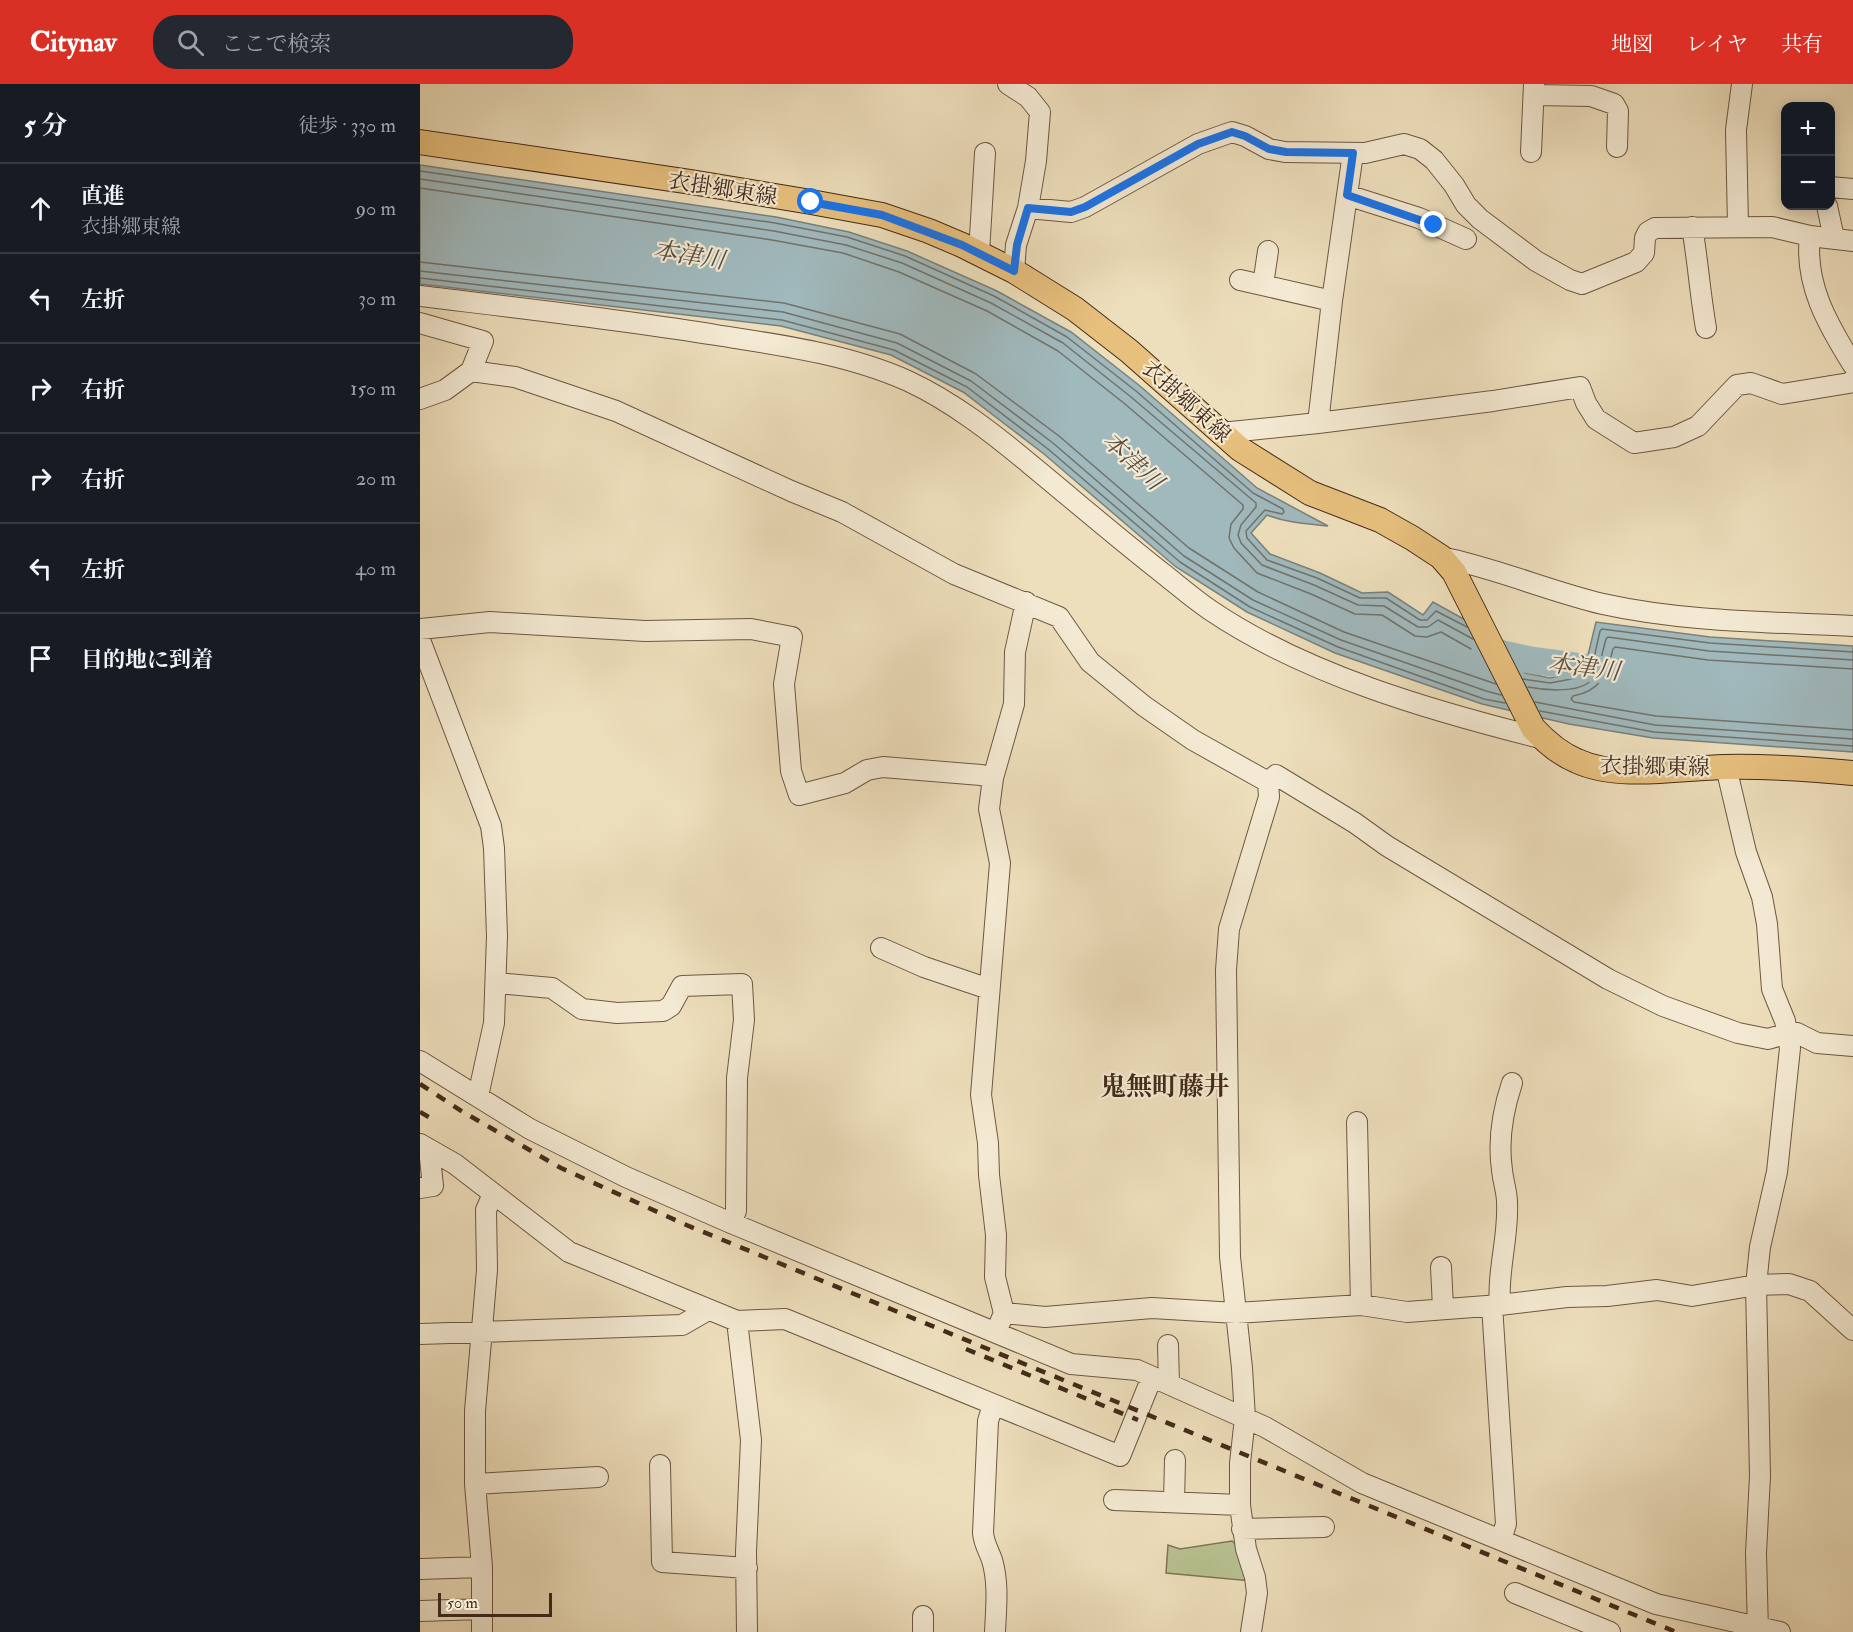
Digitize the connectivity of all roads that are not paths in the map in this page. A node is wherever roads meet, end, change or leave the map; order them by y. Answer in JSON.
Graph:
{"nodes":[{"id":1,"x":1008,"y":84,"type":"edge"},
{"id":2,"x":1742,"y":84,"type":"edge"},
{"id":3,"x":1534,"y":90,"type":"edge"},
{"id":4,"x":420,"y":142,"type":"edge"},
{"id":5,"x":1617,"y":147,"type":"dead end"},
{"id":6,"x":1531,"y":152,"type":"dead end"},
{"id":7,"x":985,"y":153,"type":"dead end"},
{"id":8,"x":1353,"y":153,"type":"junction"},
{"id":9,"x":1835,"y":187,"type":"edge"},
{"id":10,"x":1853,"y":189,"type":"edge"},
{"id":11,"x":1347,"y":195,"type":"junction"},
{"id":12,"x":1028,"y":208,"type":"junction"},
{"id":13,"x":1829,"y":210,"type":"edge"},
{"id":14,"x":1738,"y":226,"type":"junction"},
{"id":15,"x":1692,"y":227,"type":"junction"},
{"id":16,"x":1810,"y":236,"type":"junction"},
{"id":17,"x":1466,"y":239,"type":"dead end"},
{"id":18,"x":1844,"y":239,"type":"edge"},
{"id":19,"x":1268,"y":251,"type":"dead end"},
{"id":20,"x":979,"y":254,"type":"junction"},
{"id":21,"x":1014,"y":271,"type":"junction"},
{"id":22,"x":1240,"y":280,"type":"dead end"},
{"id":23,"x":1263,"y":285,"type":"junction"},
{"id":24,"x":420,"y":296,"type":"edge"},
{"id":25,"x":1332,"y":301,"type":"junction"},
{"id":26,"x":420,"y":323,"type":"edge"},
{"id":27,"x":1706,"y":328,"type":"dead end"},
{"id":28,"x":1853,"y":365,"type":"edge"},
{"id":29,"x":471,"y":371,"type":"junction"},
{"id":30,"x":1853,"y":380,"type":"edge"},
{"id":31,"x":420,"y":399,"type":"edge"},
{"id":32,"x":1318,"y":423,"type":"junction"},
{"id":33,"x":1221,"y":433,"type":"junction"},
{"id":34,"x":1447,"y":564,"type":"junction"},
{"id":35,"x":1026,"y":602,"type":"junction"},
{"id":36,"x":1853,"y":626,"type":"edge"},
{"id":37,"x":420,"y":629,"type":"edge"},
{"id":38,"x":420,"y":640,"type":"edge"},
{"id":39,"x":1538,"y":734,"type":"junction"},
{"id":40,"x":1726,"y":767,"type":"junction"},
{"id":41,"x":1853,"y":773,"type":"edge"},
{"id":42,"x":993,"y":778,"type":"junction"},
{"id":43,"x":1268,"y":782,"type":"junction"},
{"id":44,"x":881,"y":948,"type":"dead end"},
{"id":45,"x":496,"y":984,"type":"junction"},
{"id":46,"x":989,"y":989,"type":"junction"},
{"id":47,"x":1788,"y":1033,"type":"junction"},
{"id":48,"x":1853,"y":1046,"type":"edge"},
{"id":49,"x":420,"y":1061,"type":"edge"},
{"id":50,"x":1512,"y":1083,"type":"dead end"},
{"id":51,"x":478,"y":1096,"type":"junction"},
{"id":52,"x":1356,"y":1122,"type":"dead end"},
{"id":53,"x":424,"y":1146,"type":"edge"},
{"id":54,"x":420,"y":1188,"type":"edge"},
{"id":55,"x":493,"y":1194,"type":"junction"},
{"id":56,"x":731,"y":1223,"type":"junction"},
{"id":57,"x":1441,"y":1267,"type":"dead end"},
{"id":58,"x":1756,"y":1285,"type":"junction"},
{"id":59,"x":1361,"y":1305,"type":"junction"},
{"id":60,"x":1496,"y":1305,"type":"junction"},
{"id":61,"x":1443,"y":1308,"type":"junction"},
{"id":62,"x":708,"y":1310,"type":"junction"},
{"id":63,"x":1004,"y":1313,"type":"junction"},
{"id":64,"x":1236,"y":1313,"type":"junction"},
{"id":65,"x":736,"y":1321,"type":"junction"},
{"id":66,"x":1853,"y":1330,"type":"edge"},
{"id":67,"x":481,"y":1332,"type":"junction"},
{"id":68,"x":420,"y":1334,"type":"edge"},
{"id":69,"x":996,"y":1334,"type":"junction"},
{"id":70,"x":1168,"y":1345,"type":"dead end"},
{"id":71,"x":1161,"y":1381,"type":"junction"},
{"id":72,"x":993,"y":1405,"type":"junction"},
{"id":73,"x":1245,"y":1418,"type":"junction"},
{"id":74,"x":1175,"y":1460,"type":"dead end"},
{"id":75,"x":660,"y":1465,"type":"dead end"},
{"id":76,"x":598,"y":1477,"type":"dead end"},
{"id":77,"x":475,"y":1484,"type":"junction"},
{"id":78,"x":1114,"y":1500,"type":"dead end"},
{"id":79,"x":1174,"y":1502,"type":"junction"},
{"id":80,"x":1240,"y":1505,"type":"junction"},
{"id":81,"x":1324,"y":1527,"type":"dead end"},
{"id":82,"x":1242,"y":1529,"type":"junction"},
{"id":83,"x":1501,"y":1540,"type":"junction"},
{"id":84,"x":482,"y":1567,"type":"junction"},
{"id":85,"x":747,"y":1568,"type":"junction"},
{"id":86,"x":420,"y":1569,"type":"edge"},
{"id":87,"x":1515,"y":1593,"type":"dead end"},
{"id":88,"x":482,"y":1609,"type":"junction"},
{"id":89,"x":420,"y":1611,"type":"edge"},
{"id":90,"x":1758,"y":1630,"type":"edge"},
{"id":91,"x":482,"y":1632,"type":"edge"},
{"id":92,"x":747,"y":1632,"type":"edge"},
{"id":93,"x":995,"y":1632,"type":"edge"},
{"id":94,"x":1251,"y":1632,"type":"edge"},
{"id":95,"x":1610,"y":1632,"type":"edge"},
{"id":96,"x":1780,"y":1632,"type":"edge"}],
"edges":[{"from":1,"to":12,"type":"street"},
{"from":2,"to":14,"type":"street"},
{"from":3,"to":5,"type":"street"},
{"from":3,"to":6,"type":"street"},
{"from":4,"to":20,"type":"main road","name":"衣掛郷東線"},
{"from":7,"to":20,"type":"street"},
{"from":8,"to":11,"type":"street"},
{"from":8,"to":12,"type":"street"},
{"from":8,"to":15,"type":"street"},
{"from":9,"to":10,"type":"street"},
{"from":11,"to":17,"type":"street"},
{"from":11,"to":25,"type":"street"},
{"from":12,"to":21,"type":"street"},
{"from":13,"to":18,"type":"street"},
{"from":14,"to":15,"type":"street"},
{"from":14,"to":16,"type":"street"},
{"from":15,"to":27,"type":"street"},
{"from":16,"to":18,"type":"street"},
{"from":16,"to":28,"type":"street"},
{"from":19,"to":23,"type":"street"},
{"from":20,"to":21,"type":"main road","name":"衣掛郷東線"},
{"from":21,"to":33,"type":"main road","name":"衣掛郷東線"},
{"from":22,"to":23,"type":"street"},
{"from":23,"to":25,"type":"street"},
{"from":24,"to":39,"type":"street"},
{"from":25,"to":32,"type":"street"},
{"from":26,"to":29,"type":"street"},
{"from":29,"to":31,"type":"street"},
{"from":29,"to":35,"type":"street"},
{"from":30,"to":32,"type":"street"},
{"from":32,"to":33,"type":"street"},
{"from":33,"to":34,"type":"main road","name":"衣掛郷東線"},
{"from":34,"to":36,"type":"street"},
{"from":34,"to":39,"type":"main road","name":"衣掛郷東線"},
{"from":35,"to":42,"type":"street"},
{"from":35,"to":43,"type":"street"},
{"from":37,"to":42,"type":"street"},
{"from":38,"to":45,"type":"street"},
{"from":39,"to":40,"type":"main road","name":"衣掛郷東線"},
{"from":40,"to":41,"type":"main road","name":"衣掛郷東線"},
{"from":40,"to":47,"type":"street"},
{"from":42,"to":46,"type":"street"},
{"from":43,"to":47,"type":"street"},
{"from":43,"to":64,"type":"street"},
{"from":44,"to":46,"type":"street"},
{"from":45,"to":51,"type":"street"},
{"from":45,"to":56,"type":"street"},
{"from":46,"to":63,"type":"street"},
{"from":47,"to":48,"type":"street"},
{"from":47,"to":58,"type":"street"},
{"from":49,"to":51,"type":"street"},
{"from":50,"to":60,"type":"street"},
{"from":51,"to":56,"type":"street"},
{"from":52,"to":59,"type":"street"},
{"from":53,"to":54,"type":"street"},
{"from":53,"to":55,"type":"street"},
{"from":55,"to":62,"type":"street"},
{"from":55,"to":67,"type":"street"},
{"from":56,"to":69,"type":"street"},
{"from":57,"to":61,"type":"street"},
{"from":58,"to":60,"type":"street"},
{"from":58,"to":66,"type":"street"},
{"from":58,"to":90,"type":"street"},
{"from":59,"to":61,"type":"street"},
{"from":59,"to":64,"type":"street"},
{"from":60,"to":61,"type":"street"},
{"from":60,"to":83,"type":"street"},
{"from":62,"to":65,"type":"street"},
{"from":62,"to":67,"type":"street"},
{"from":63,"to":64,"type":"street"},
{"from":63,"to":69,"type":"street"},
{"from":64,"to":73,"type":"street"},
{"from":65,"to":72,"type":"street"},
{"from":65,"to":85,"type":"street"},
{"from":67,"to":68,"type":"street"},
{"from":67,"to":77,"type":"street"},
{"from":69,"to":71,"type":"street"},
{"from":70,"to":71,"type":"street"},
{"from":71,"to":72,"type":"street"},
{"from":71,"to":73,"type":"street"},
{"from":72,"to":93,"type":"street"},
{"from":73,"to":80,"type":"street"},
{"from":73,"to":83,"type":"street"},
{"from":74,"to":79,"type":"street"},
{"from":75,"to":85,"type":"street"},
{"from":76,"to":77,"type":"street"},
{"from":77,"to":84,"type":"street"},
{"from":78,"to":79,"type":"street"},
{"from":79,"to":80,"type":"street"},
{"from":80,"to":82,"type":"street"},
{"from":81,"to":82,"type":"street"},
{"from":82,"to":94,"type":"street"},
{"from":83,"to":90,"type":"street"},
{"from":84,"to":86,"type":"street"},
{"from":84,"to":88,"type":"street"},
{"from":85,"to":92,"type":"street"},
{"from":87,"to":95,"type":"street"},
{"from":88,"to":89,"type":"street"},
{"from":88,"to":91,"type":"street"},
{"from":90,"to":96,"type":"street"}]}
